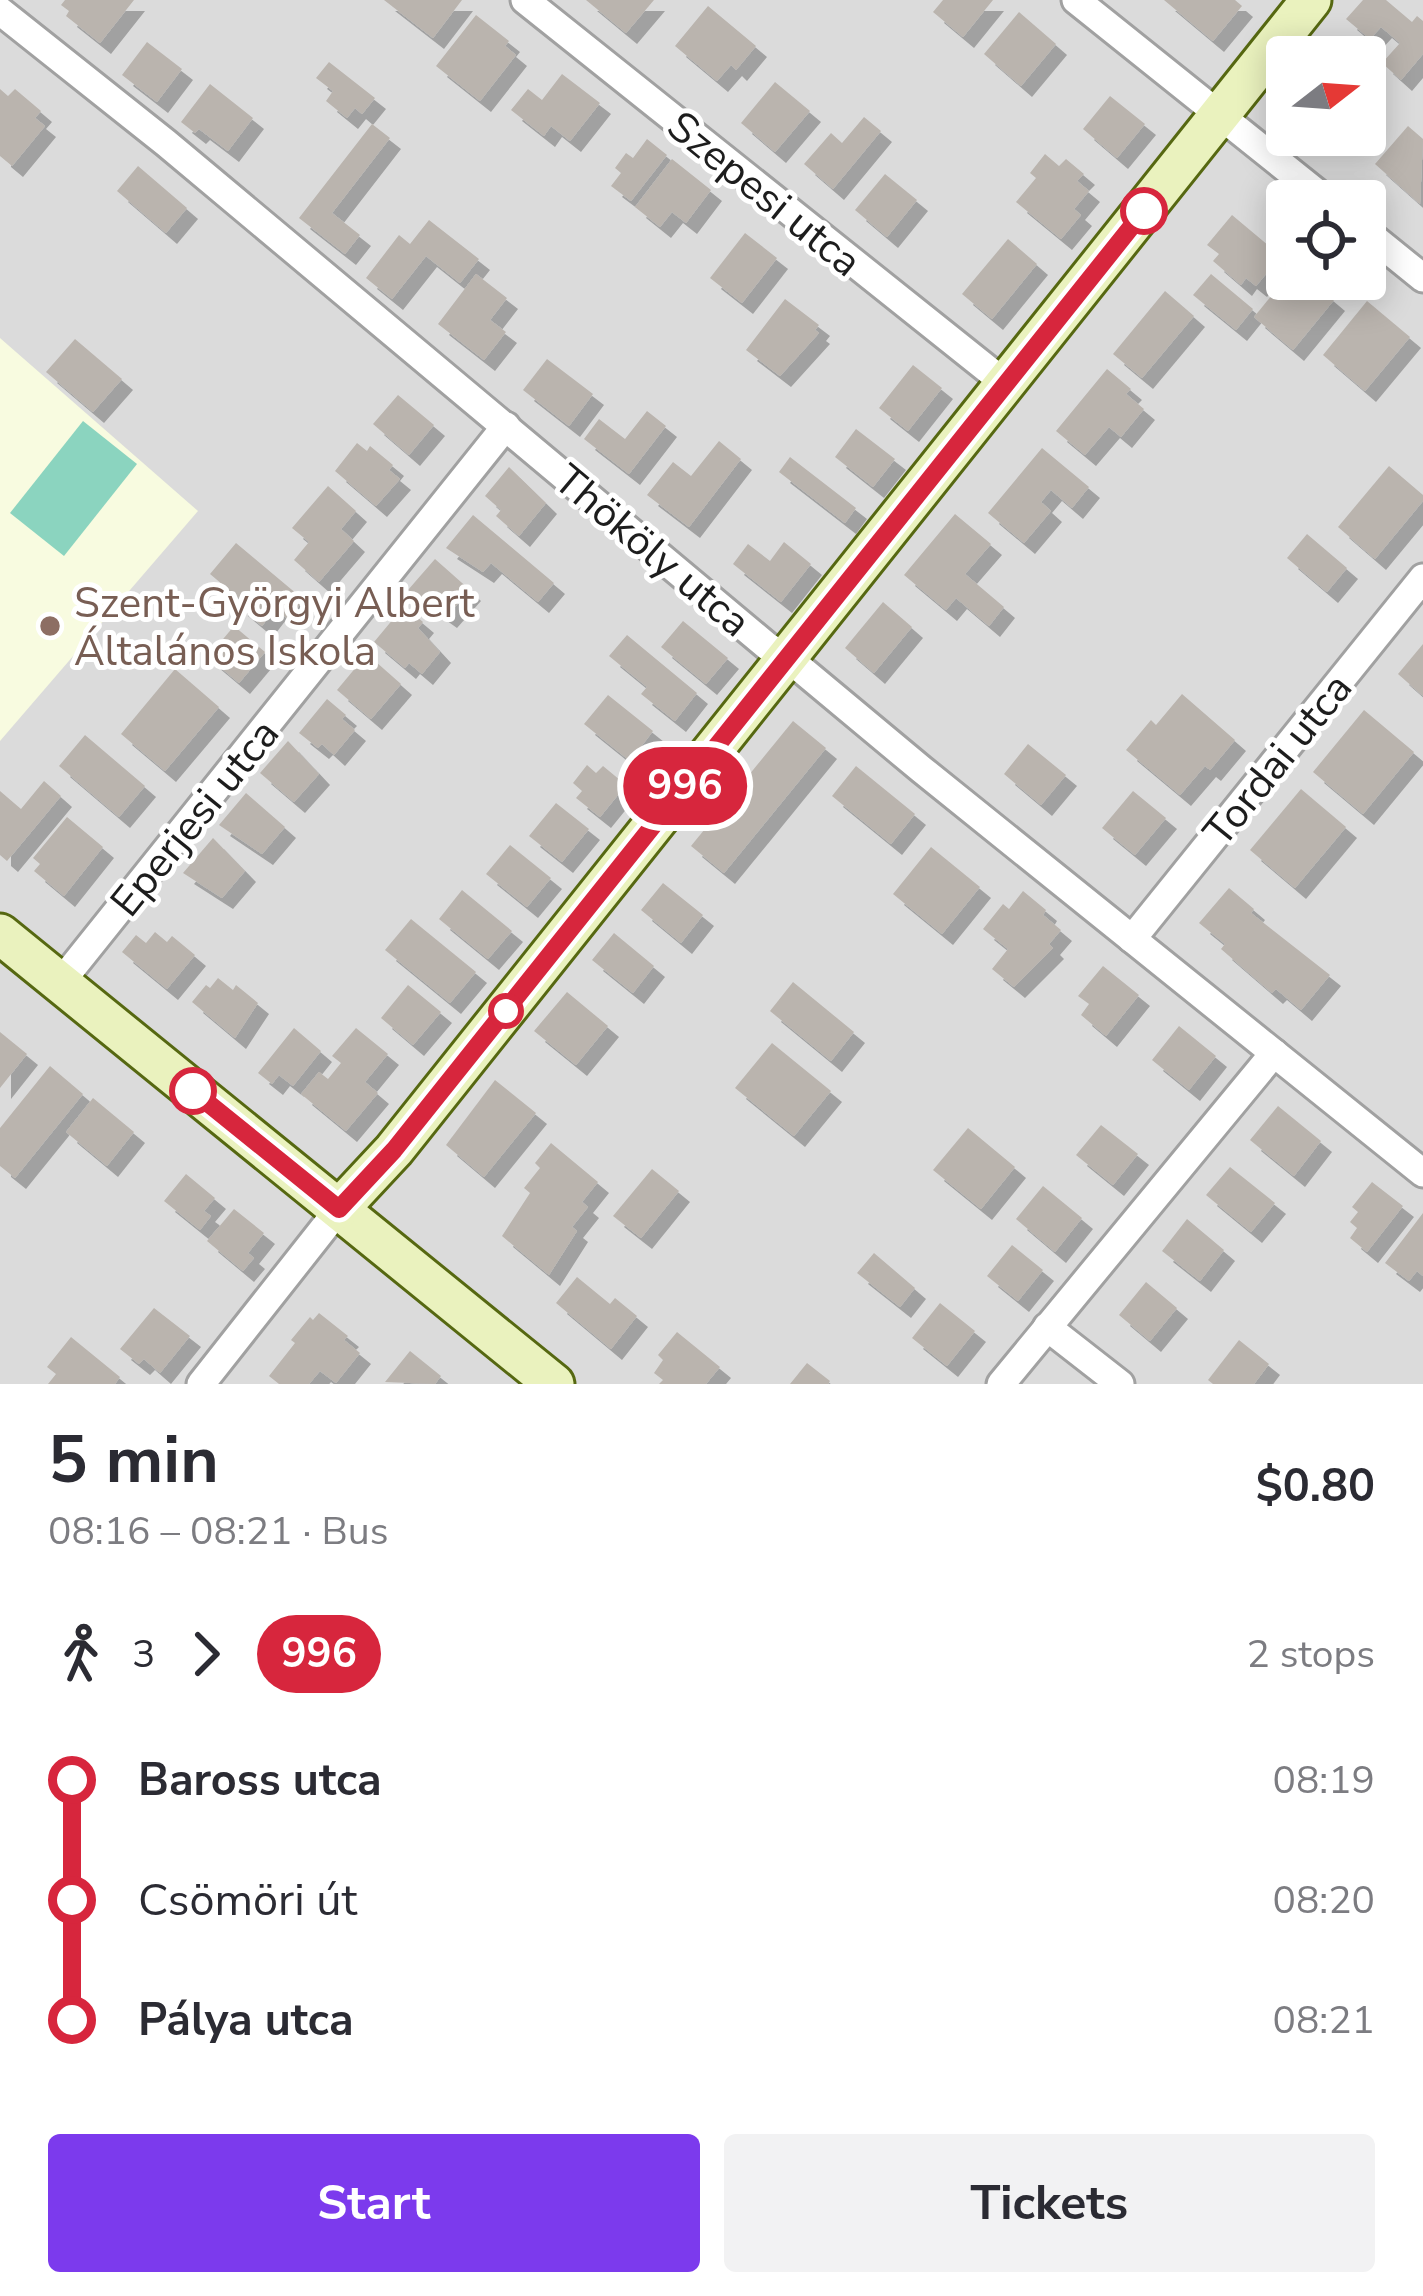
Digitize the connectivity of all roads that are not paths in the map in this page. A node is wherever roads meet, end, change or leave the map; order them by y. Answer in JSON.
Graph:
{"nodes":[{"id":1,"x":525,"y":0,"type":"edge"},
{"id":2,"x":1076,"y":0,"type":"edge"},
{"id":3,"x":1311,"y":0,"type":"edge"},
{"id":4,"x":0,"y":11,"type":"edge"},
{"id":5,"x":1220,"y":115,"type":"junction"},
{"id":6,"x":1299,"y":180,"type":"edge"},
{"id":7,"x":1386,"y":248,"type":"edge"},
{"id":8,"x":1423,"y":278,"type":"edge"},
{"id":9,"x":1006,"y":384,"type":"junction"},
{"id":10,"x":506,"y":426,"type":"junction"},
{"id":11,"x":1423,"y":578,"type":"edge"},
{"id":12,"x":787,"y":659,"type":"junction"},
{"id":13,"x":0,"y":934,"type":"edge"},
{"id":14,"x":1132,"y":939,"type":"junction"},
{"id":15,"x":61,"y":983,"type":"junction"},
{"id":16,"x":1274,"y":1053,"type":"junction"},
{"id":17,"x":1423,"y":1173,"type":"edge"},
{"id":18,"x":339,"y":1209,"type":"junction"},
{"id":19,"x":1047,"y":1327,"type":"junction"},
{"id":20,"x":201,"y":1384,"type":"edge"},
{"id":21,"x":554,"y":1384,"type":"edge"},
{"id":22,"x":1001,"y":1384,"type":"edge"},
{"id":23,"x":1120,"y":1384,"type":"edge"}],
"edges":[{"from":1,"to":9,"type":"street","name":"Szepesi utca"},
{"from":2,"to":5,"type":"street"},
{"from":3,"to":5,"type":"street"},
{"from":4,"to":10,"type":"street","name":"Thököly utca"},
{"from":5,"to":6,"type":"street"},
{"from":5,"to":9,"type":"street"},
{"from":7,"to":8,"type":"street"},
{"from":9,"to":12,"type":"street"},
{"from":10,"to":12,"type":"street","name":"Thököly utca"},
{"from":10,"to":15,"type":"street","name":"Eperjesi utca"},
{"from":11,"to":14,"type":"street","name":"Tordai utca"},
{"from":12,"to":14,"type":"street","name":"Thököly utca"},
{"from":12,"to":18,"type":"street"},
{"from":13,"to":15,"type":"street"},
{"from":14,"to":16,"type":"street","name":"Thököly utca"},
{"from":15,"to":18,"type":"street"},
{"from":16,"to":17,"type":"street","name":"Thököly utca"},
{"from":16,"to":19,"type":"street"},
{"from":18,"to":20,"type":"street"},
{"from":18,"to":21,"type":"street"},
{"from":19,"to":22,"type":"street"},
{"from":19,"to":23,"type":"street"}]}
